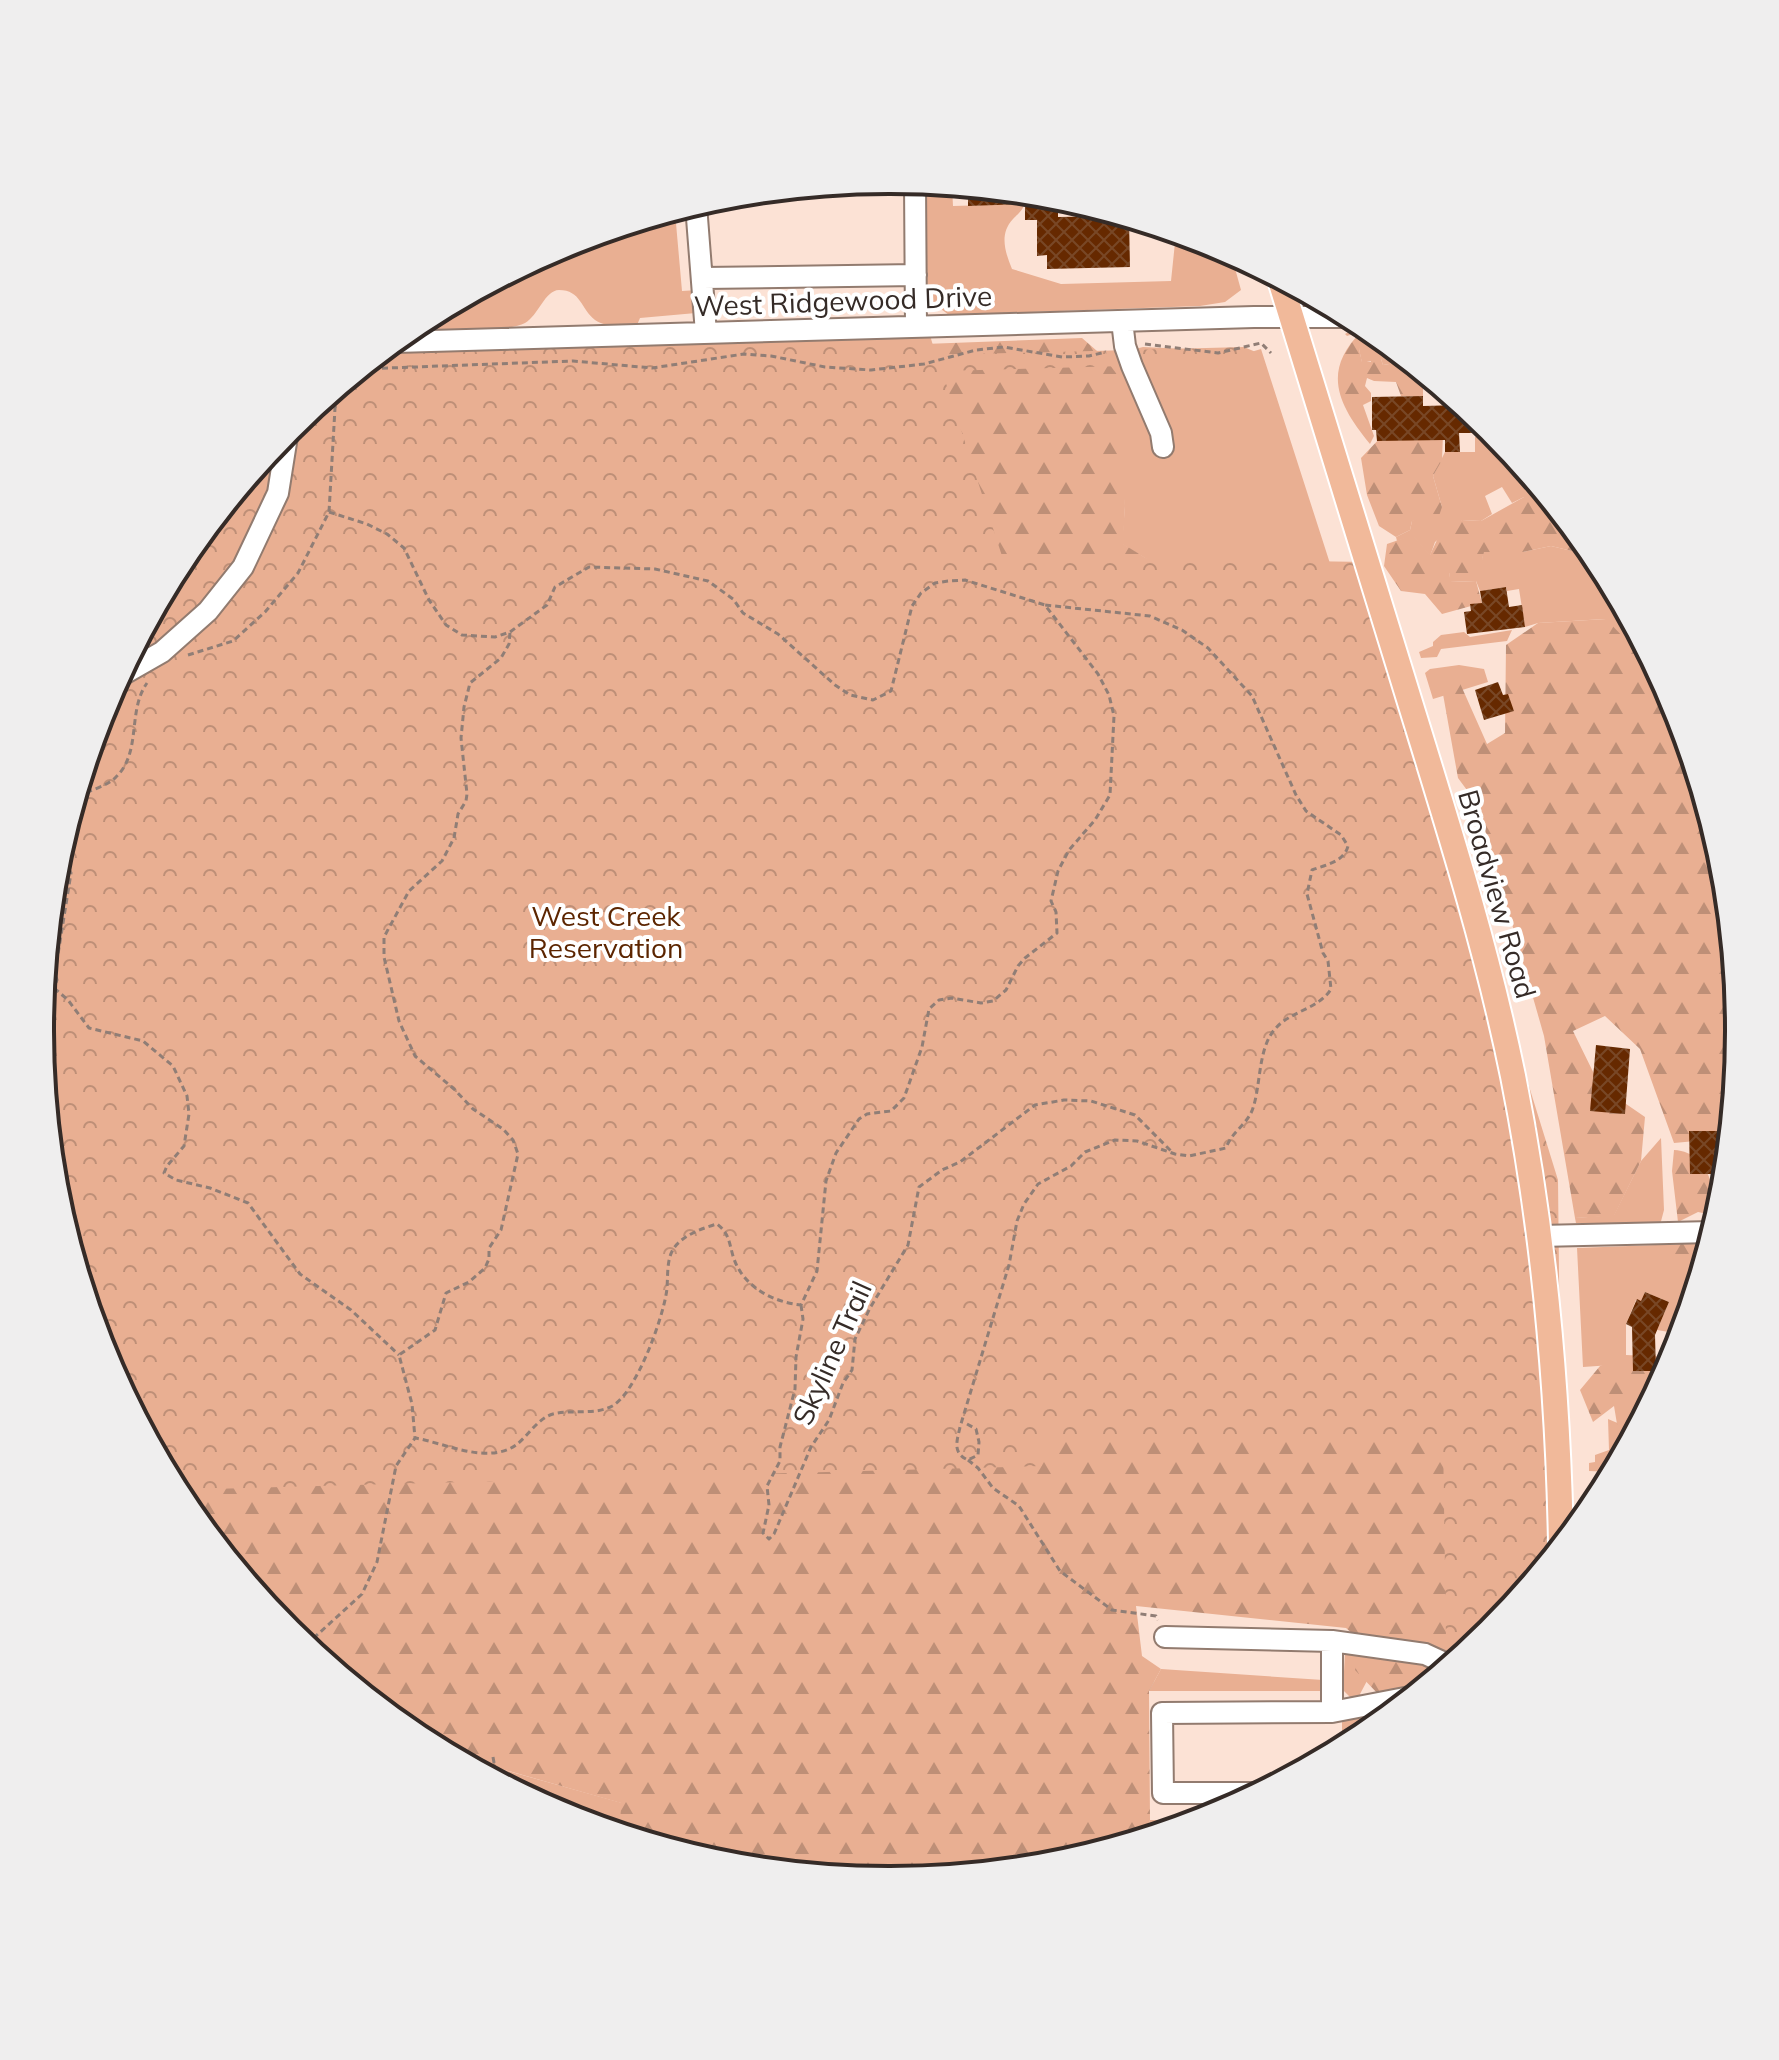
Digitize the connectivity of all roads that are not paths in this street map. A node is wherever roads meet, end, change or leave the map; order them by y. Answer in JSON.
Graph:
{"nodes":[{"id":1,"x":915,"y":195,"type":"edge"},
{"id":2,"x":697,"y":218,"type":"edge"},
{"id":3,"x":916,"y":275,"type":"junction"},
{"id":4,"x":703,"y":278,"type":"junction"},
{"id":5,"x":1284,"y":294,"type":"edge"},
{"id":6,"x":1291,"y":316,"type":"junction"},
{"id":7,"x":1324,"y":317,"type":"edge"},
{"id":8,"x":1122,"y":321,"type":"junction"},
{"id":9,"x":916,"y":327,"type":"junction"},
{"id":10,"x":706,"y":333,"type":"junction"},
{"id":11,"x":416,"y":341,"type":"edge"},
{"id":12,"x":1163,"y":447,"type":"dead end"},
{"id":13,"x":284,"y":455,"type":"edge"},
{"id":14,"x":137,"y":666,"type":"edge"},
{"id":15,"x":1700,"y":1232,"type":"edge"},
{"id":16,"x":1540,"y":1236,"type":"junction"},
{"id":17,"x":1560,"y":1527,"type":"edge"},
{"id":18,"x":1165,"y":1637,"type":"road end"},
{"id":19,"x":1332,"y":1641,"type":"junction"},
{"id":20,"x":1438,"y":1660,"type":"edge"},
{"id":21,"x":1386,"y":1702,"type":"edge"},
{"id":22,"x":1332,"y":1712,"type":"junction"},
{"id":23,"x":1229,"y":1793,"type":"edge"}],
"edges":[{"from":1,"to":3,"type":"street"},
{"from":2,"to":4,"type":"street"},
{"from":3,"to":4,"type":"street"},
{"from":3,"to":9,"type":"street"},
{"from":4,"to":10,"type":"street"},
{"from":5,"to":6,"type":"main road","name":"Broadview Road"},
{"from":6,"to":7,"type":"street","name":"West Ridgewood Drive"},
{"from":6,"to":8,"type":"street","name":"West Ridgewood Drive"},
{"from":6,"to":16,"type":"main road","name":"Broadview Road"},
{"from":8,"to":9,"type":"street","name":"West Ridgewood Drive"},
{"from":8,"to":12,"type":"street"},
{"from":9,"to":10,"type":"street","name":"West Ridgewood Drive"},
{"from":10,"to":11,"type":"street","name":"West Ridgewood Drive"},
{"from":13,"to":14,"type":"street"},
{"from":15,"to":16,"type":"street"},
{"from":16,"to":17,"type":"main road","name":"Broadview Road"},
{"from":18,"to":19,"type":"street"},
{"from":19,"to":20,"type":"street"},
{"from":19,"to":22,"type":"street"},
{"from":21,"to":22,"type":"street"},
{"from":22,"to":23,"type":"street"}]}
